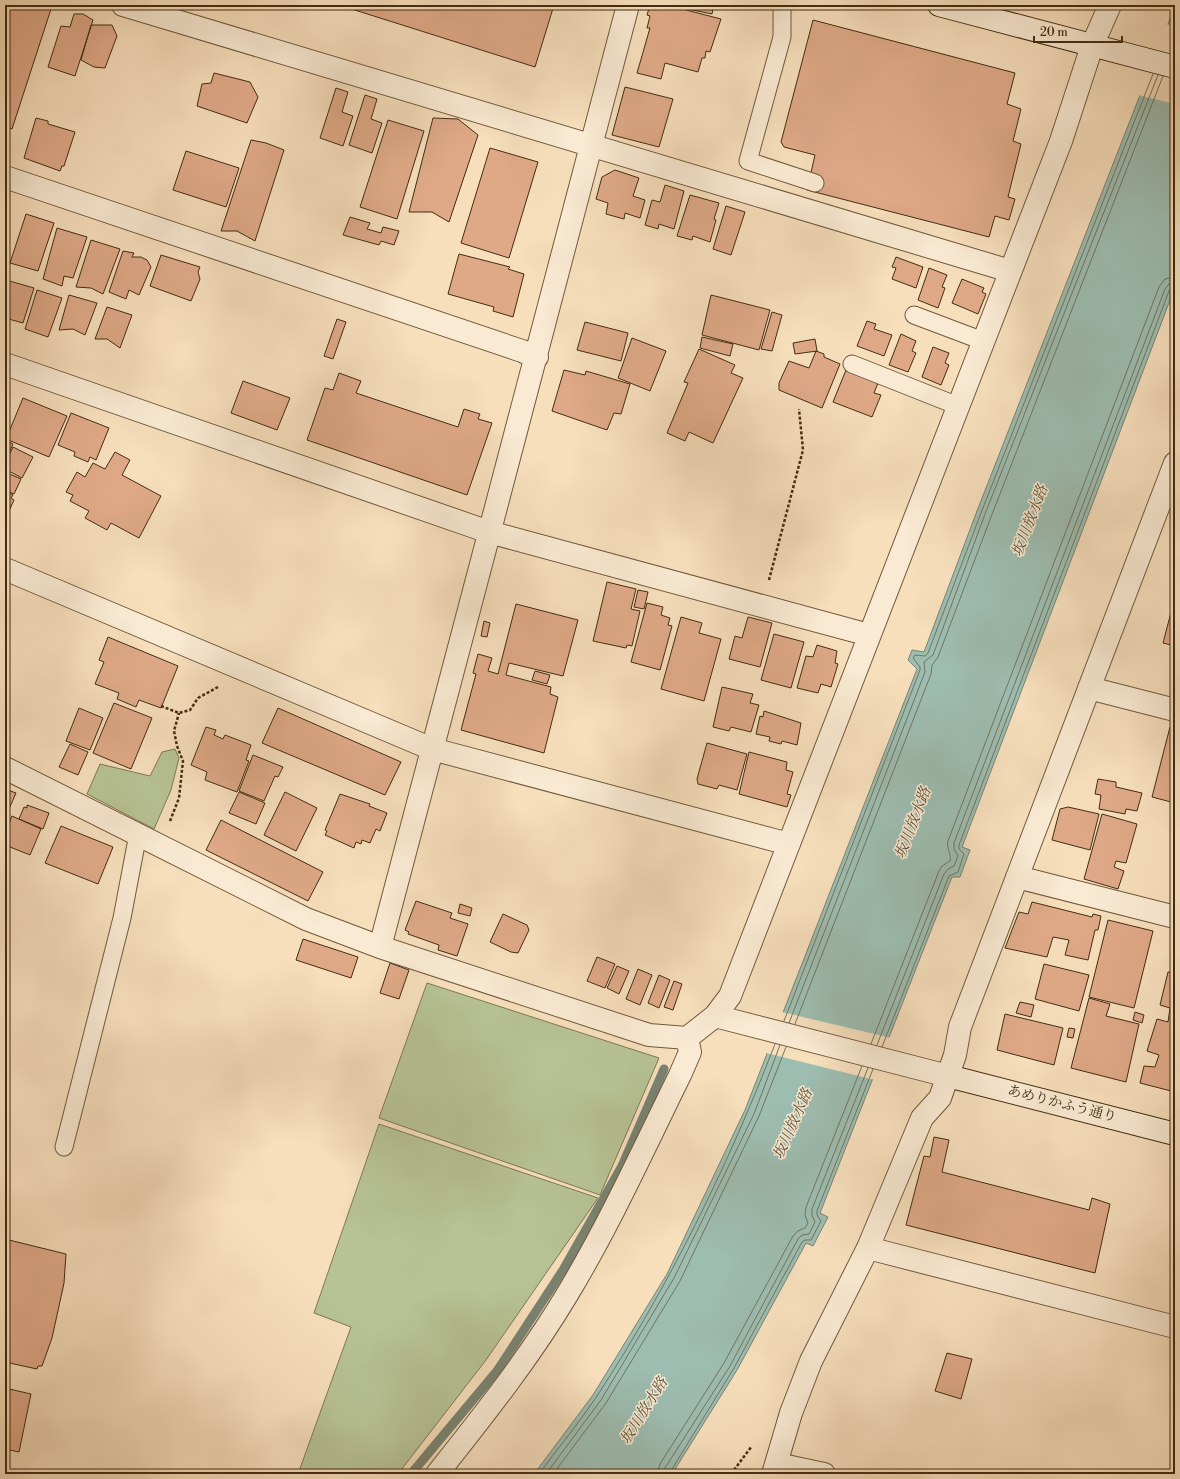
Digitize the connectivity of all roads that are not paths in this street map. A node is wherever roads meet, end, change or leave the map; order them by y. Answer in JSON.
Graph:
{"nodes":[{"id":1,"x":123,"y":5,"type":"edge"},
{"id":2,"x":628,"y":5,"type":"edge"},
{"id":3,"x":782,"y":5,"type":"edge"},
{"id":4,"x":939,"y":5,"type":"edge"},
{"id":5,"x":1110,"y":5,"type":"edge"},
{"id":6,"x":1092,"y":46,"type":"junction"},
{"id":7,"x":1175,"y":68,"type":"edge"},
{"id":8,"x":592,"y":145,"type":"junction"},
{"id":9,"x":5,"y":177,"type":"edge"},
{"id":10,"x":815,"y":183,"type":"dead end"},
{"id":11,"x":1010,"y":271,"type":"junction"},
{"id":12,"x":914,"y":315,"type":"dead end"},
{"id":13,"x":983,"y":341,"type":"junction"},
{"id":14,"x":537,"y":357,"type":"junction"},
{"id":15,"x":5,"y":364,"type":"edge"},
{"id":16,"x":852,"y":364,"type":"dead end"},
{"id":17,"x":958,"y":406,"type":"junction"},
{"id":18,"x":1175,"y":463,"type":"edge"},
{"id":19,"x":489,"y":532,"type":"junction"},
{"id":20,"x":5,"y":569,"type":"edge"},
{"id":21,"x":869,"y":635,"type":"junction"},
{"id":22,"x":1089,"y":688,"type":"junction"},
{"id":23,"x":1175,"y":710,"type":"edge"},
{"id":24,"x":432,"y":748,"type":"junction"},
{"id":25,"x":5,"y":768,"type":"edge"},
{"id":26,"x":138,"y":834,"type":"junction"},
{"id":27,"x":789,"y":844,"type":"junction"},
{"id":28,"x":1017,"y":877,"type":"junction"},
{"id":29,"x":1175,"y":917,"type":"edge"},
{"id":30,"x":380,"y":947,"type":"junction"},
{"id":31,"x":722,"y":1018,"type":"junction"},
{"id":32,"x":687,"y":1038,"type":"junction"},
{"id":33,"x":948,"y":1076,"type":"junction"},
{"id":34,"x":1175,"y":1134,"type":"edge"},
{"id":35,"x":64,"y":1147,"type":"dead end"},
{"id":36,"x":868,"y":1248,"type":"junction"},
{"id":37,"x":1175,"y":1327,"type":"edge"},
{"id":38,"x":775,"y":1469,"type":"edge"},
{"id":39,"x":437,"y":1474,"type":"edge"},
{"id":40,"x":824,"y":1474,"type":"edge"}],
"edges":[{"from":1,"to":8,"type":"street"},
{"from":2,"to":8,"type":"street"},
{"from":3,"to":10,"type":"lane"},
{"from":4,"to":6,"type":"street"},
{"from":5,"to":6,"type":"street"},
{"from":6,"to":7,"type":"street"},
{"from":6,"to":11,"type":"street"},
{"from":8,"to":11,"type":"street"},
{"from":8,"to":14,"type":"street"},
{"from":9,"to":14,"type":"street"},
{"from":11,"to":13,"type":"street"},
{"from":12,"to":13,"type":"lane"},
{"from":13,"to":17,"type":"street"},
{"from":14,"to":19,"type":"street"},
{"from":15,"to":19,"type":"street"},
{"from":16,"to":17,"type":"lane"},
{"from":17,"to":21,"type":"street"},
{"from":18,"to":22,"type":"street"},
{"from":19,"to":21,"type":"street"},
{"from":19,"to":24,"type":"street"},
{"from":20,"to":24,"type":"street"},
{"from":21,"to":27,"type":"street"},
{"from":22,"to":23,"type":"street"},
{"from":22,"to":28,"type":"street"},
{"from":24,"to":27,"type":"street"},
{"from":24,"to":30,"type":"street"},
{"from":25,"to":26,"type":"street"},
{"from":26,"to":30,"type":"street"},
{"from":26,"to":35,"type":"lane"},
{"from":27,"to":31,"type":"street"},
{"from":28,"to":29,"type":"street"},
{"from":28,"to":33,"type":"street"},
{"from":30,"to":32,"type":"street"},
{"from":31,"to":32,"type":"street"},
{"from":31,"to":33,"type":"street","name":"あめりかふう通り"},
{"from":32,"to":39,"type":"street"},
{"from":33,"to":34,"type":"street","name":"あめりかふう通り"},
{"from":33,"to":36,"type":"street"},
{"from":36,"to":37,"type":"street"},
{"from":36,"to":38,"type":"street"},
{"from":38,"to":40,"type":"street"}]}
